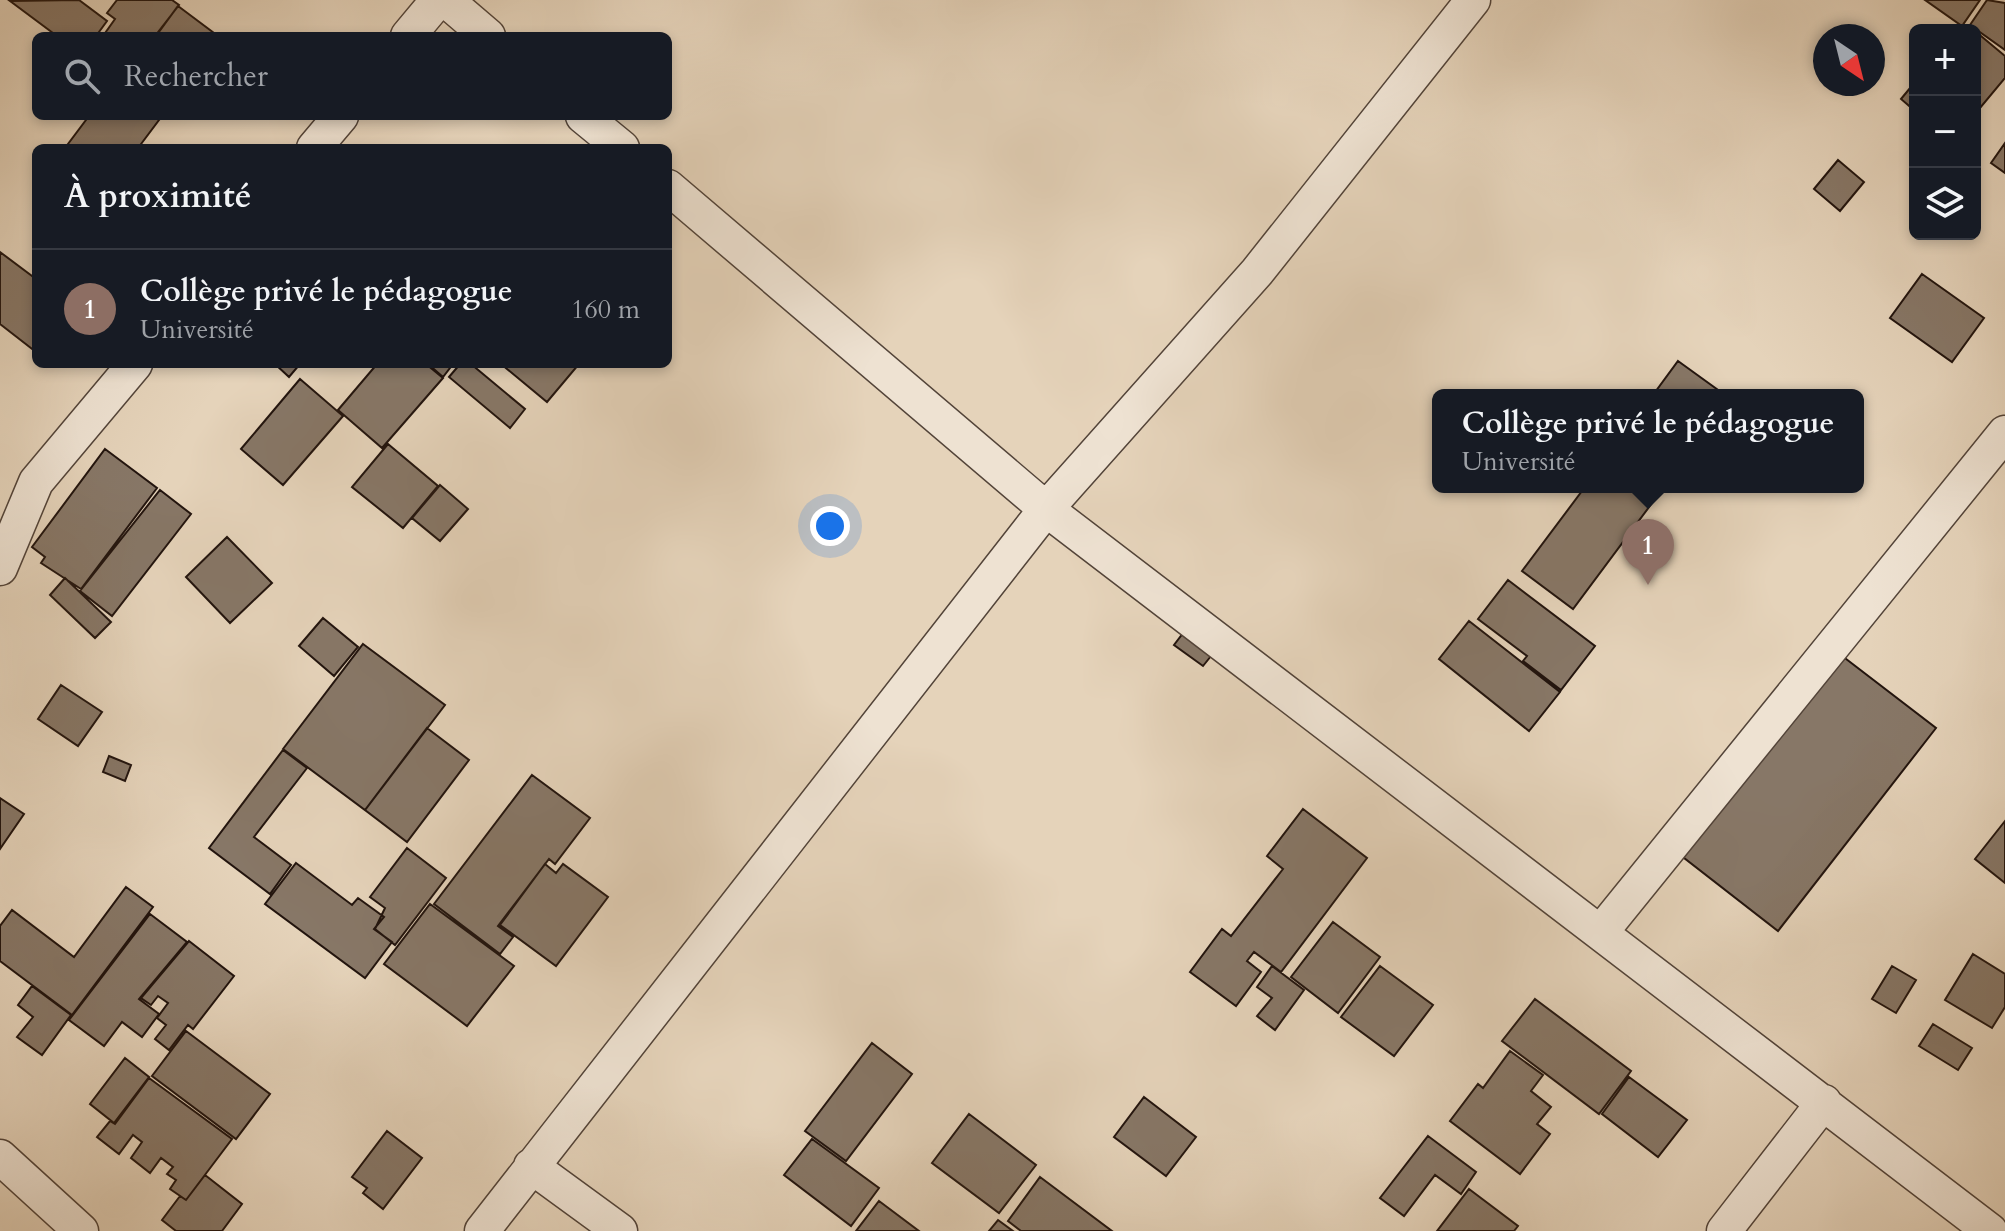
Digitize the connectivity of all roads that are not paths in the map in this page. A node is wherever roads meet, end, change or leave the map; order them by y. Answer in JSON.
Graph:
{"nodes":[{"id":1,"x":438,"y":0,"type":"edge"},
{"id":2,"x":446,"y":0,"type":"edge"},
{"id":3,"x":1473,"y":0,"type":"edge"},
{"id":4,"x":411,"y":32,"type":"edge"},
{"id":5,"x":483,"y":32,"type":"edge"},
{"id":6,"x":338,"y":120,"type":"edge"},
{"id":7,"x":588,"y":120,"type":"edge"},
{"id":8,"x":317,"y":144,"type":"edge"},
{"id":9,"x":617,"y":144,"type":"edge"},
{"id":10,"x":672,"y":190,"type":"edge"},
{"id":11,"x":132,"y":368,"type":"edge"},
{"id":12,"x":2005,"y":433,"type":"edge"},
{"id":13,"x":1046,"y":509,"type":"junction"},
{"id":14,"x":0,"y":568,"type":"edge"},
{"id":15,"x":1601,"y":932,"type":"junction"},
{"id":16,"x":1824,"y":1102,"type":"junction"},
{"id":17,"x":0,"y":1157,"type":"edge"},
{"id":18,"x":531,"y":1166,"type":"junction"},
{"id":19,"x":81,"y":1231,"type":"edge"},
{"id":20,"x":482,"y":1231,"type":"edge"},
{"id":21,"x":620,"y":1231,"type":"edge"},
{"id":22,"x":1724,"y":1231,"type":"edge"},
{"id":23,"x":1990,"y":1231,"type":"edge"}],
"edges":[{"from":1,"to":4,"type":"street"},
{"from":2,"to":5,"type":"street"},
{"from":3,"to":13,"type":"street"},
{"from":6,"to":8,"type":"street"},
{"from":7,"to":9,"type":"street"},
{"from":10,"to":13,"type":"street"},
{"from":11,"to":14,"type":"street"},
{"from":12,"to":15,"type":"street"},
{"from":13,"to":15,"type":"street"},
{"from":13,"to":18,"type":"street"},
{"from":15,"to":16,"type":"street"},
{"from":16,"to":22,"type":"street"},
{"from":16,"to":23,"type":"street"},
{"from":17,"to":19,"type":"street"},
{"from":18,"to":20,"type":"street"},
{"from":18,"to":21,"type":"street"}]}
